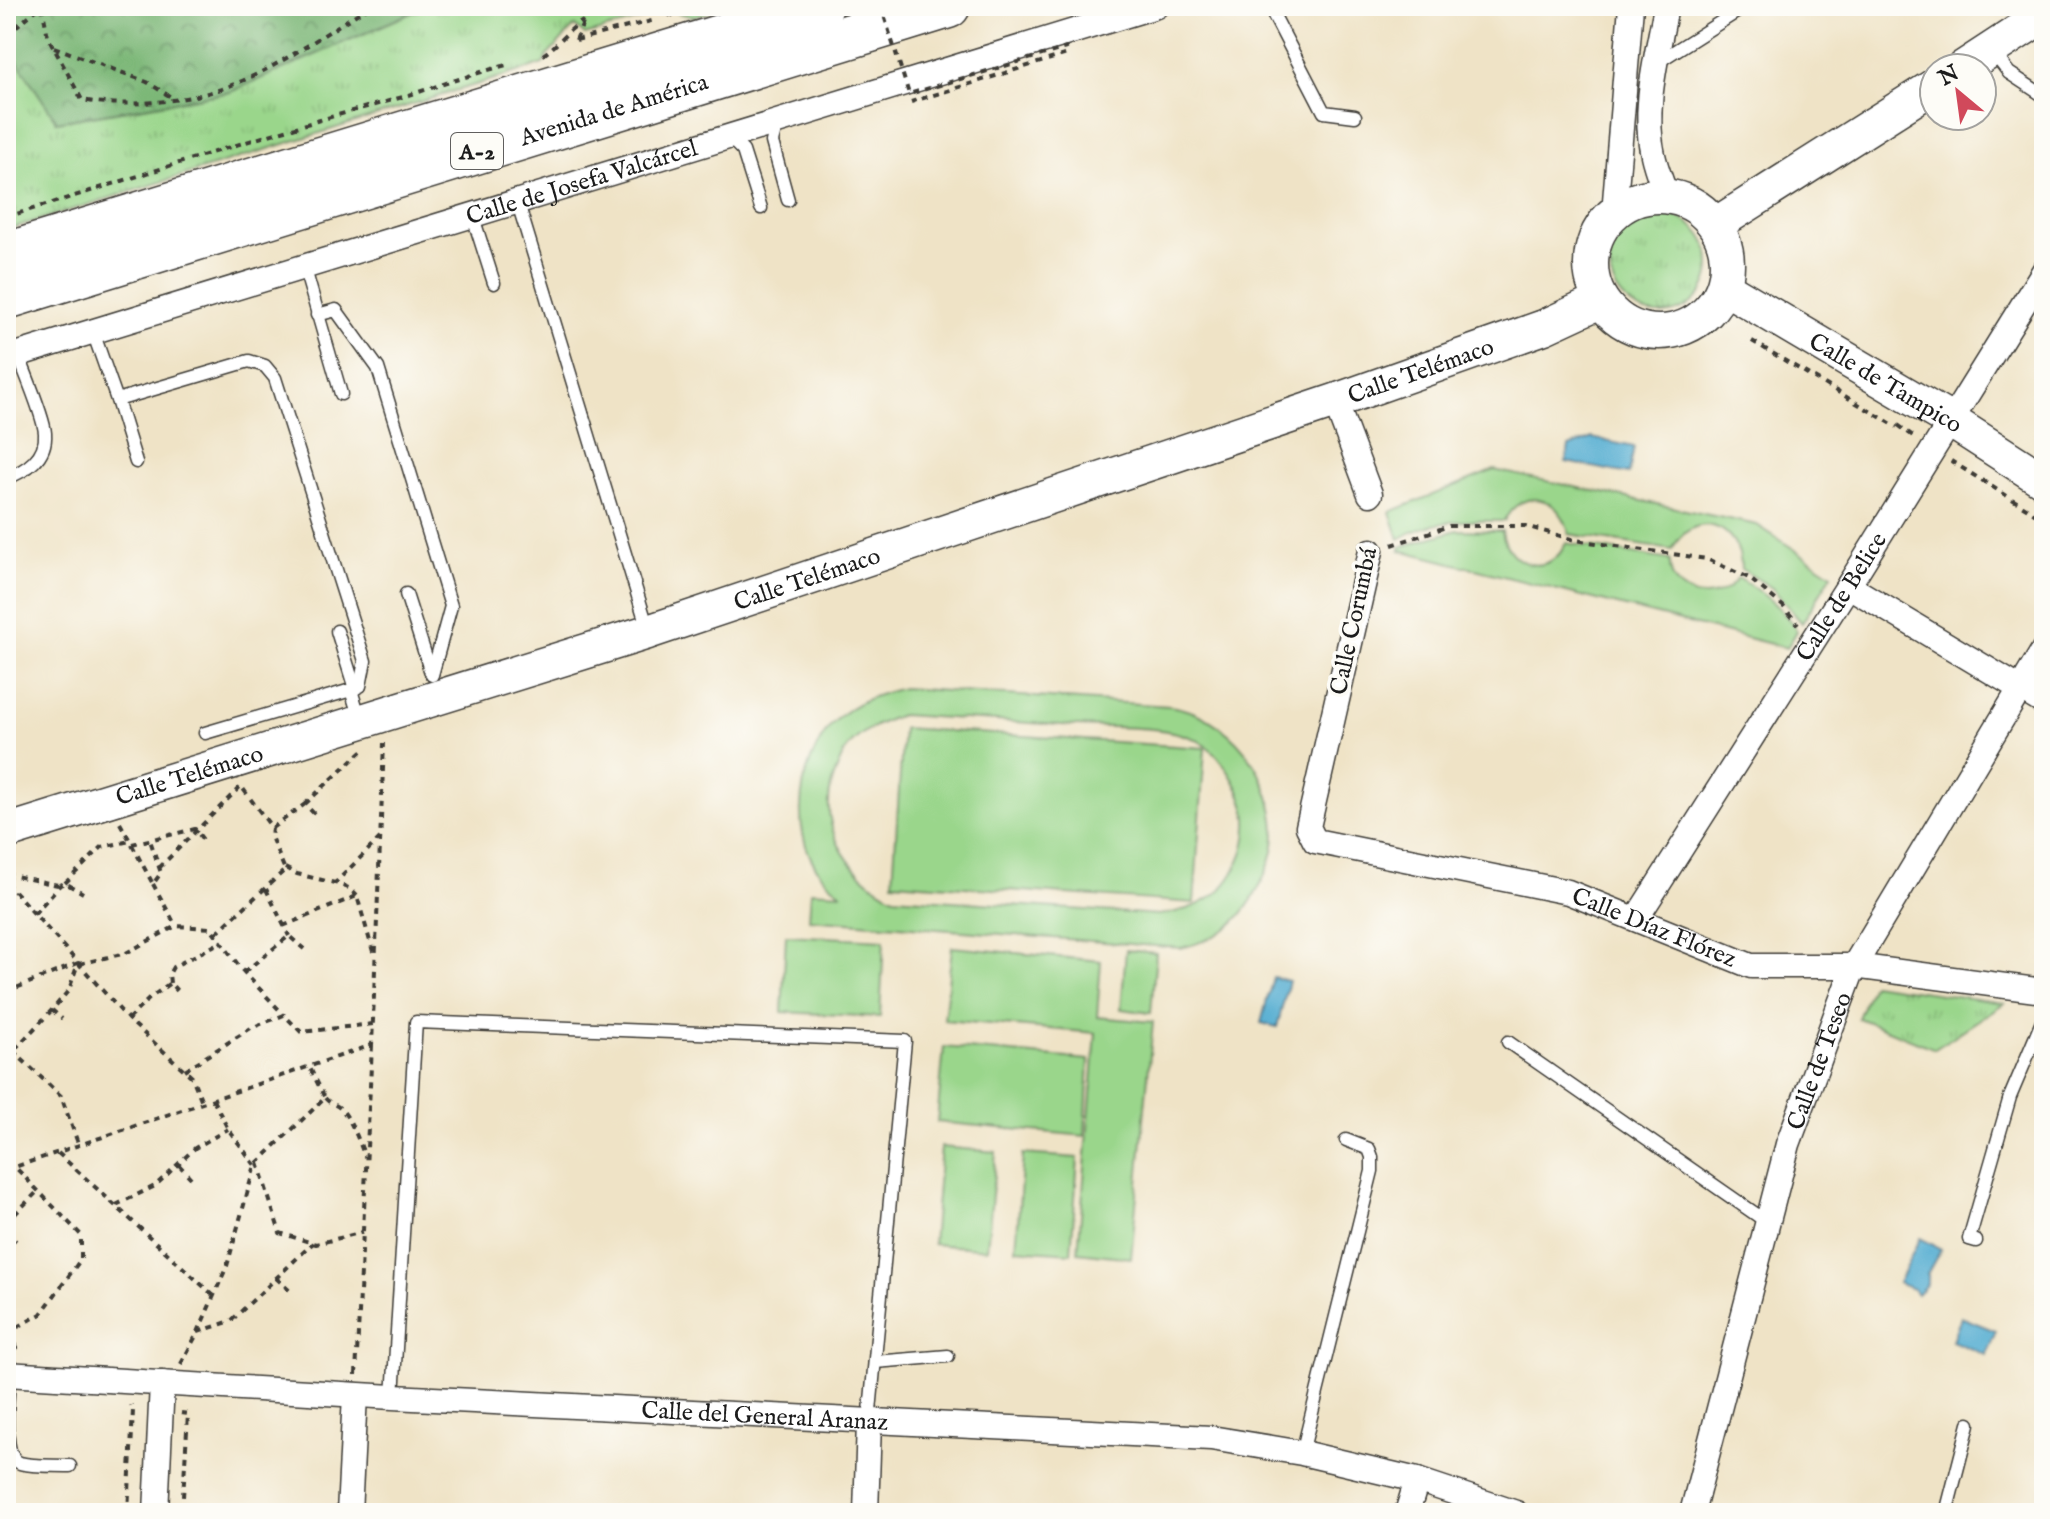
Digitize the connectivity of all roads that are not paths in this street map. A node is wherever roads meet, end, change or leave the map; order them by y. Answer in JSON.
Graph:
{"nodes":[{"id":1,"x":821,"y":6,"type":"edge"},
{"id":2,"x":948,"y":6,"type":"edge"},
{"id":3,"x":1156,"y":6,"type":"edge"},
{"id":4,"x":1269,"y":6,"type":"edge"},
{"id":5,"x":1631,"y":6,"type":"edge"},
{"id":6,"x":1666,"y":6,"type":"edge"},
{"id":7,"x":1746,"y":6,"type":"edge"},
{"id":8,"x":2044,"y":15,"type":"edge"},
{"id":9,"x":1988,"y":52,"type":"edge"},
{"id":10,"x":1656,"y":63,"type":"junction"},
{"id":11,"x":1998,"y":68,"type":"edge"},
{"id":12,"x":1918,"y":96,"type":"edge"},
{"id":13,"x":2044,"y":96,"type":"edge"},
{"id":14,"x":1355,"y":116,"type":"dead end"},
{"id":15,"x":778,"y":121,"type":"junction"},
{"id":16,"x":728,"y":136,"type":"junction"},
{"id":17,"x":1666,"y":196,"type":"junction"},
{"id":18,"x":517,"y":200,"type":"junction"},
{"id":19,"x":788,"y":200,"type":"dead end"},
{"id":20,"x":761,"y":208,"type":"dead end"},
{"id":21,"x":1614,"y":213,"type":"junction"},
{"id":22,"x":472,"y":214,"type":"junction"},
{"id":23,"x":1715,"y":225,"type":"junction"},
{"id":24,"x":6,"y":255,"type":"edge"},
{"id":25,"x":304,"y":266,"type":"junction"},
{"id":26,"x":2044,"y":271,"type":"edge"},
{"id":27,"x":494,"y":283,"type":"dead end"},
{"id":28,"x":1724,"y":287,"type":"junction"},
{"id":29,"x":6,"y":297,"type":"edge"},
{"id":30,"x":1600,"y":301,"type":"junction"},
{"id":31,"x":317,"y":315,"type":"junction"},
{"id":32,"x":93,"y":332,"type":"junction"},
{"id":33,"x":12,"y":356,"type":"edge"},
{"id":34,"x":341,"y":394,"type":"dead end"},
{"id":35,"x":117,"y":400,"type":"junction"},
{"id":36,"x":1335,"y":401,"type":"junction"},
{"id":37,"x":1951,"y":421,"type":"junction"},
{"id":38,"x":136,"y":462,"type":"dead end"},
{"id":39,"x":6,"y":478,"type":"edge"},
{"id":40,"x":2044,"y":481,"type":"edge"},
{"id":41,"x":1370,"y":494,"type":"dead end"},
{"id":42,"x":1371,"y":551,"type":"road end"},
{"id":43,"x":1850,"y":583,"type":"junction"},
{"id":44,"x":406,"y":594,"type":"dead end"},
{"id":45,"x":337,"y":631,"type":"dead end"},
{"id":46,"x":648,"y":632,"type":"junction"},
{"id":47,"x":2044,"y":649,"type":"edge"},
{"id":48,"x":435,"y":687,"type":"junction"},
{"id":49,"x":2020,"y":688,"type":"junction"},
{"id":50,"x":353,"y":689,"type":"junction"},
{"id":51,"x":2044,"y":703,"type":"edge"},
{"id":52,"x":205,"y":733,"type":"dead end"},
{"id":53,"x":369,"y":736,"type":"junction"},
{"id":54,"x":6,"y":832,"type":"edge"},
{"id":55,"x":1315,"y":841,"type":"joint"},
{"id":56,"x":1636,"y":919,"type":"junction"},
{"id":57,"x":1854,"y":966,"type":"junction"},
{"id":58,"x":2044,"y":991,"type":"edge"},
{"id":59,"x":2044,"y":1017,"type":"edge"},
{"id":60,"x":1508,"y":1042,"type":"dead end"},
{"id":61,"x":1346,"y":1140,"type":"dead end"},
{"id":62,"x":1767,"y":1222,"type":"junction"},
{"id":63,"x":1976,"y":1241,"type":"dead end"},
{"id":64,"x":948,"y":1356,"type":"dead end"},
{"id":65,"x":875,"y":1362,"type":"junction"},
{"id":66,"x":12,"y":1368,"type":"edge"},
{"id":67,"x":171,"y":1374,"type":"junction"},
{"id":68,"x":355,"y":1395,"type":"junction"},
{"id":69,"x":393,"y":1397,"type":"junction"},
{"id":70,"x":869,"y":1422,"type":"junction"},
{"id":71,"x":1969,"y":1424,"type":"dead end"},
{"id":72,"x":1302,"y":1453,"type":"junction"},
{"id":73,"x":70,"y":1466,"type":"dead end"},
{"id":74,"x":1417,"y":1480,"type":"junction"},
{"id":75,"x":156,"y":1513,"type":"edge"},
{"id":76,"x":349,"y":1513,"type":"edge"},
{"id":77,"x":866,"y":1513,"type":"edge"},
{"id":78,"x":1407,"y":1513,"type":"edge"},
{"id":79,"x":1516,"y":1513,"type":"edge"},
{"id":80,"x":1692,"y":1513,"type":"edge"},
{"id":81,"x":1946,"y":1513,"type":"edge"}],
"edges":[{"from":1,"to":24,"type":"highway","name":"Avenida de América","number":"A-2"},
{"from":2,"to":29,"type":"highway","name":"Avenida de América","number":"A-2"},
{"from":3,"to":15,"type":"street","name":"Calle de Josefa Valcárcel"},
{"from":4,"to":14,"type":"lane"},
{"from":5,"to":21,"type":"street"},
{"from":6,"to":10,"type":"street"},
{"from":7,"to":10,"type":"lane"},
{"from":8,"to":9,"type":"street"},
{"from":10,"to":17,"type":"street"},
{"from":11,"to":13,"type":"lane"},
{"from":12,"to":23,"type":"street"},
{"from":15,"to":16,"type":"street","name":"Calle de Josefa Valcárcel"},
{"from":15,"to":19,"type":"lane"},
{"from":16,"to":18,"type":"street","name":"Calle de Josefa Valcárcel"},
{"from":16,"to":20,"type":"lane"},
{"from":17,"to":21,"type":"street"},
{"from":17,"to":23,"type":"street"},
{"from":18,"to":22,"type":"street","name":"Calle de Josefa Valcárcel"},
{"from":18,"to":46,"type":"lane"},
{"from":21,"to":30,"type":"street"},
{"from":22,"to":25,"type":"street","name":"Calle de Josefa Valcárcel"},
{"from":22,"to":27,"type":"lane"},
{"from":23,"to":28,"type":"street"},
{"from":25,"to":31,"type":"lane"},
{"from":25,"to":32,"type":"street","name":"Calle de Josefa Valcárcel"},
{"from":26,"to":37,"type":"street","name":"Calle de Belice"},
{"from":28,"to":30,"type":"street"},
{"from":28,"to":37,"type":"street","name":"Calle de Tampico"},
{"from":30,"to":36,"type":"street","name":"Calle Telémaco"},
{"from":31,"to":34,"type":"lane"},
{"from":31,"to":48,"type":"lane"},
{"from":32,"to":33,"type":"street","name":"Calle de Josefa Valcárcel"},
{"from":32,"to":35,"type":"lane"},
{"from":33,"to":39,"type":"lane"},
{"from":35,"to":38,"type":"lane"},
{"from":35,"to":50,"type":"lane"},
{"from":36,"to":41,"type":"street"},
{"from":36,"to":46,"type":"street","name":"Calle Telémaco"},
{"from":37,"to":40,"type":"street","name":"Calle de Tampico"},
{"from":37,"to":43,"type":"street","name":"Calle de Belice"},
{"from":42,"to":55,"type":"street","name":"Calle Corumbá"},
{"from":43,"to":49,"type":"street"},
{"from":43,"to":56,"type":"street","name":"Calle de Belice"},
{"from":44,"to":48,"type":"lane"},
{"from":45,"to":50,"type":"lane"},
{"from":46,"to":48,"type":"street","name":"Calle Telémaco"},
{"from":47,"to":49,"type":"street","name":"Calle de Teseo"},
{"from":48,"to":53,"type":"street","name":"Calle Telémaco"},
{"from":49,"to":51,"type":"street"},
{"from":49,"to":57,"type":"street","name":"Calle de Teseo"},
{"from":50,"to":52,"type":"lane"},
{"from":50,"to":53,"type":"lane"},
{"from":53,"to":54,"type":"street","name":"Calle Telémaco"},
{"from":55,"to":56,"type":"street","name":"Calle Díaz Flórez"},
{"from":56,"to":57,"type":"street","name":"Calle Díaz Flórez"},
{"from":57,"to":58,"type":"street","name":"Calle Díaz Flórez"},
{"from":57,"to":62,"type":"street","name":"Calle de Teseo"},
{"from":59,"to":63,"type":"lane"},
{"from":60,"to":62,"type":"lane"},
{"from":61,"to":72,"type":"lane"},
{"from":62,"to":80,"type":"street","name":"Calle de Teseo"},
{"from":64,"to":65,"type":"lane"},
{"from":65,"to":69,"type":"lane"},
{"from":65,"to":70,"type":"lane"},
{"from":66,"to":67,"type":"street","name":"Calle del General Aranaz"},
{"from":66,"to":73,"type":"lane"},
{"from":67,"to":68,"type":"street","name":"Calle del General Aranaz"},
{"from":67,"to":75,"type":"street"},
{"from":68,"to":69,"type":"street","name":"Calle del General Aranaz"},
{"from":68,"to":76,"type":"street"},
{"from":69,"to":70,"type":"street","name":"Calle del General Aranaz"},
{"from":70,"to":72,"type":"street","name":"Calle del General Aranaz"},
{"from":70,"to":77,"type":"street"},
{"from":71,"to":81,"type":"lane"},
{"from":72,"to":74,"type":"street","name":"Calle del General Aranaz"},
{"from":74,"to":78,"type":"street"},
{"from":74,"to":79,"type":"street","name":"Calle del General Aranaz"}]}
